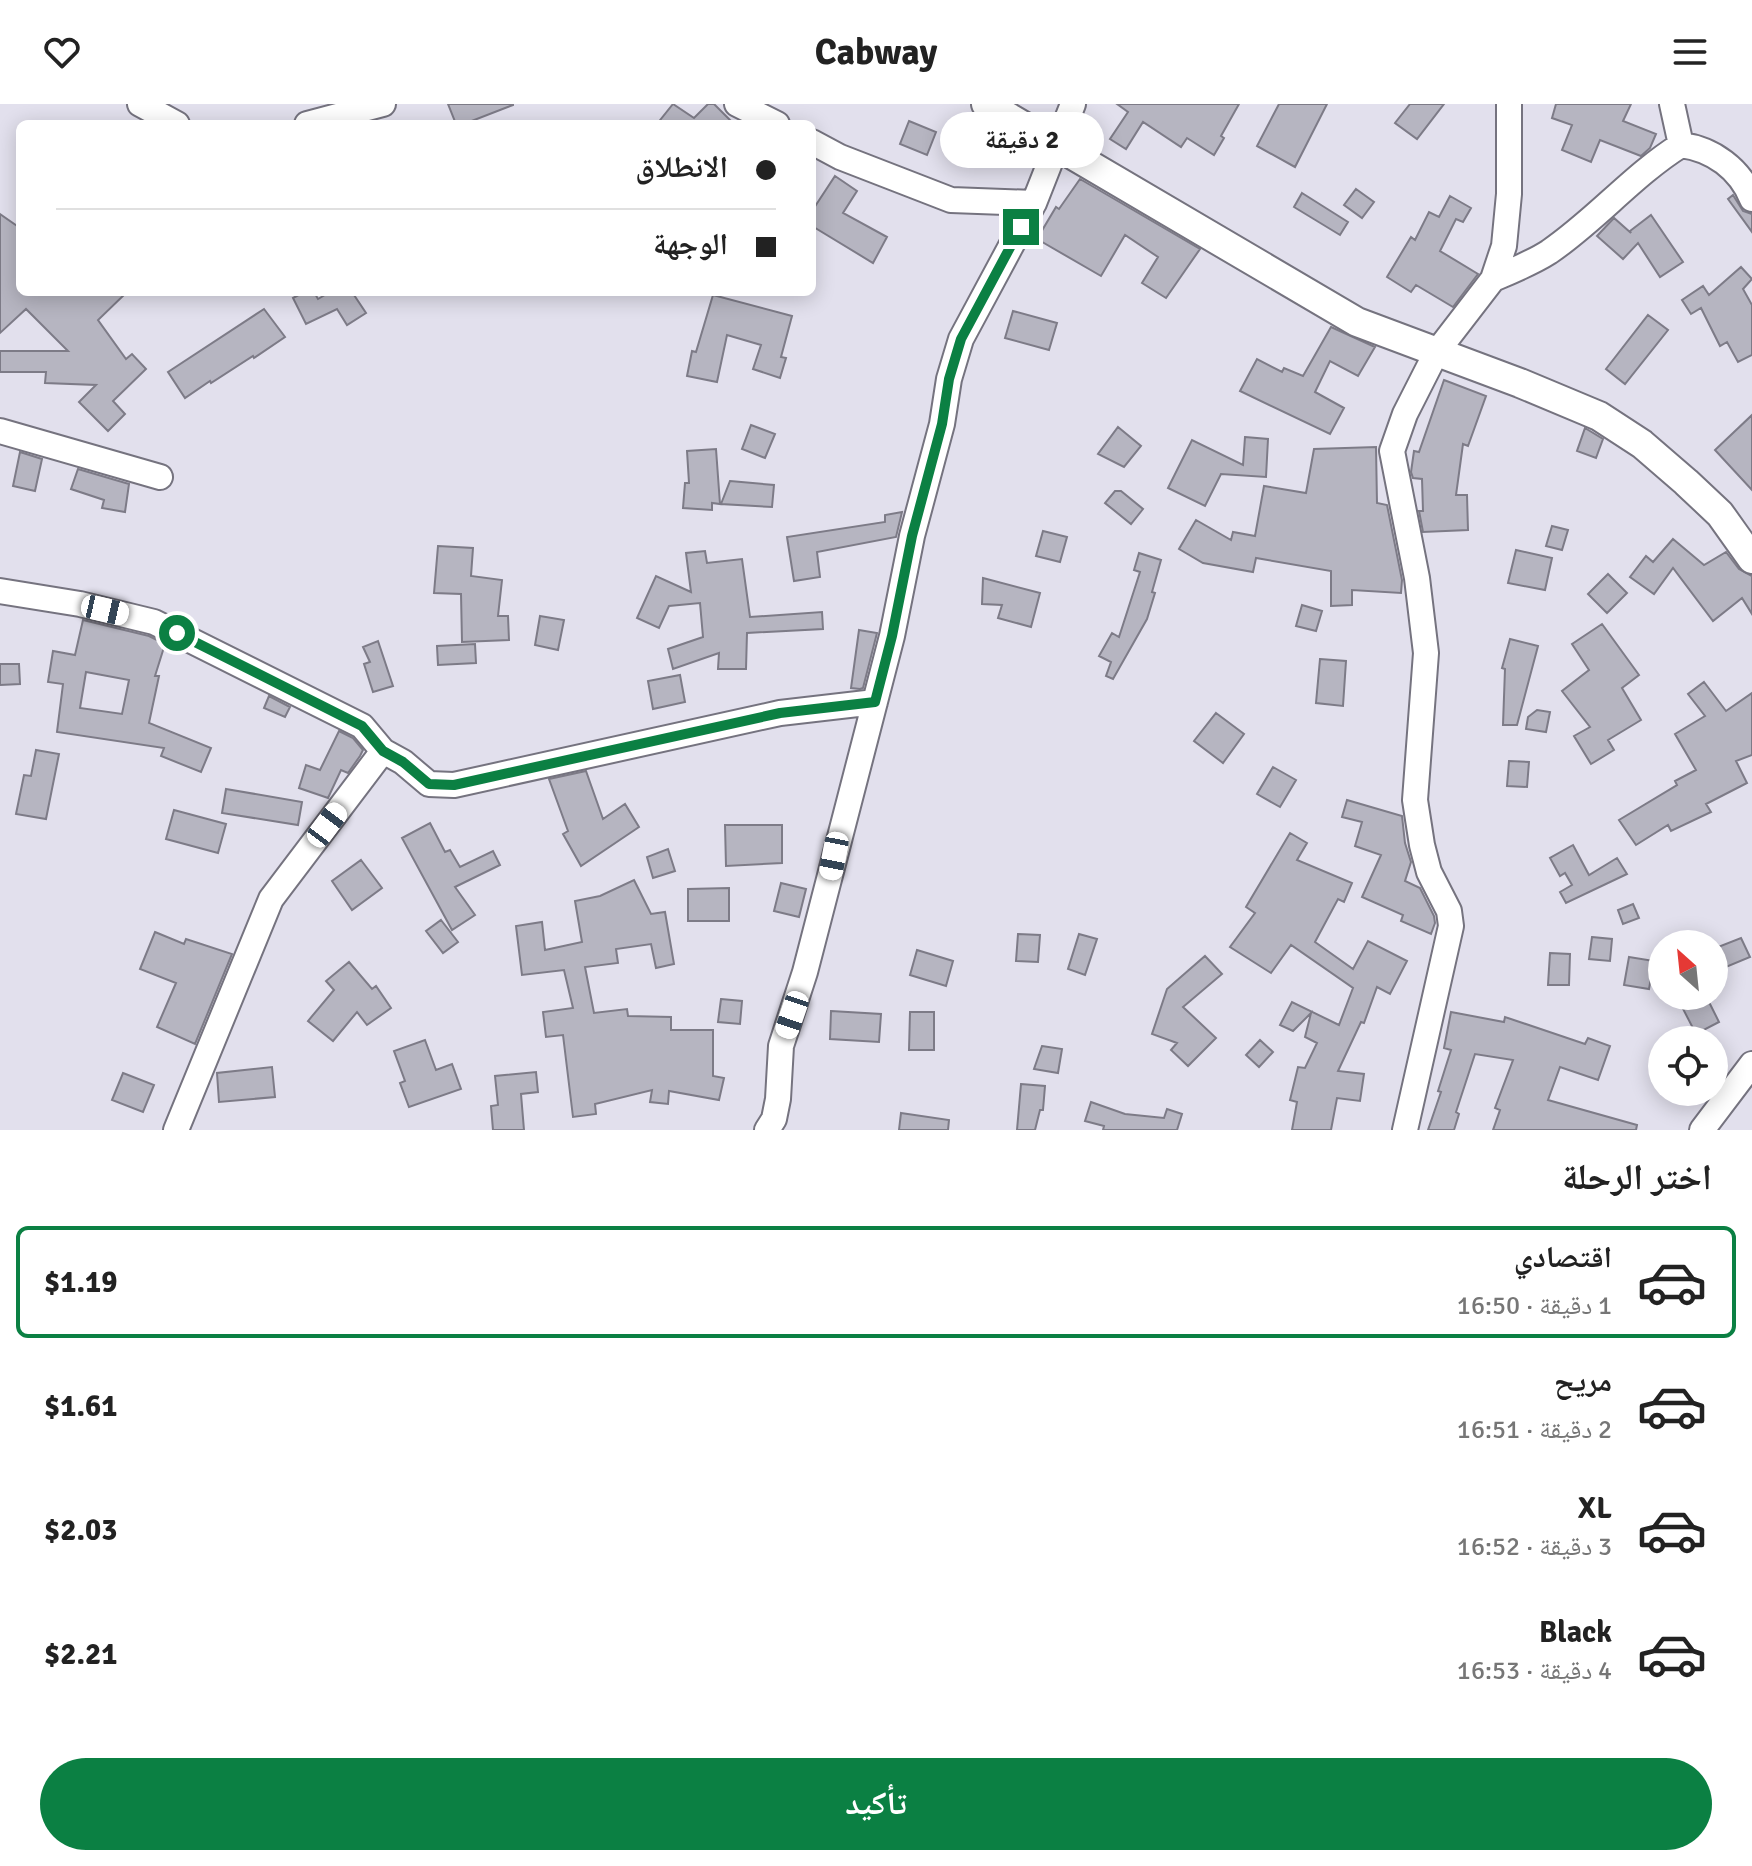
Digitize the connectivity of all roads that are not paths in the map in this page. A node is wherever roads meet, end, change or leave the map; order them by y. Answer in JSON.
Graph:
{"nodes":[{"id":1,"x":140,"y":104,"type":"edge"},
{"id":2,"x":383,"y":104,"type":"edge"},
{"id":3,"x":737,"y":104,"type":"edge"},
{"id":4,"x":986,"y":104,"type":"edge"},
{"id":5,"x":1073,"y":104,"type":"edge"},
{"id":6,"x":1509,"y":104,"type":"edge"},
{"id":7,"x":1672,"y":104,"type":"edge"},
{"id":8,"x":170,"y":120,"type":"edge"},
{"id":9,"x":322,"y":120,"type":"edge"},
{"id":10,"x":769,"y":120,"type":"edge"},
{"id":11,"x":816,"y":144,"type":"edge"},
{"id":12,"x":1681,"y":145,"type":"junction"},
{"id":13,"x":1055,"y":146,"type":"junction"},
{"id":14,"x":1752,"y":199,"type":"edge"},
{"id":15,"x":1034,"y":203,"type":"junction"},
{"id":16,"x":1493,"y":279,"type":"junction"},
{"id":17,"x":1436,"y":353,"type":"junction"},
{"id":18,"x":0,"y":431,"type":"edge"},
{"id":19,"x":160,"y":477,"type":"dead end"},
{"id":20,"x":1752,"y":559,"type":"edge"},
{"id":21,"x":0,"y":591,"type":"edge"},
{"id":22,"x":875,"y":702,"type":"junction"},
{"id":23,"x":383,"y":751,"type":"junction"},
{"id":24,"x":1752,"y":1064,"type":"edge"},
{"id":25,"x":176,"y":1130,"type":"edge"},
{"id":26,"x":767,"y":1130,"type":"edge"},
{"id":27,"x":1405,"y":1130,"type":"edge"},
{"id":28,"x":1702,"y":1130,"type":"edge"}],
"edges":[{"from":1,"to":8,"type":"street"},
{"from":2,"to":9,"type":"street"},
{"from":3,"to":10,"type":"street"},
{"from":4,"to":13,"type":"street"},
{"from":5,"to":13,"type":"street"},
{"from":6,"to":16,"type":"street"},
{"from":7,"to":12,"type":"street"},
{"from":11,"to":15,"type":"street"},
{"from":12,"to":14,"type":"street"},
{"from":12,"to":16,"type":"street"},
{"from":13,"to":15,"type":"street"},
{"from":13,"to":17,"type":"street"},
{"from":15,"to":22,"type":"street"},
{"from":16,"to":17,"type":"street"},
{"from":17,"to":20,"type":"street"},
{"from":17,"to":27,"type":"street"},
{"from":18,"to":19,"type":"street"},
{"from":21,"to":23,"type":"street"},
{"from":22,"to":23,"type":"street"},
{"from":22,"to":26,"type":"street"},
{"from":23,"to":25,"type":"street"},
{"from":24,"to":28,"type":"street"}]}
